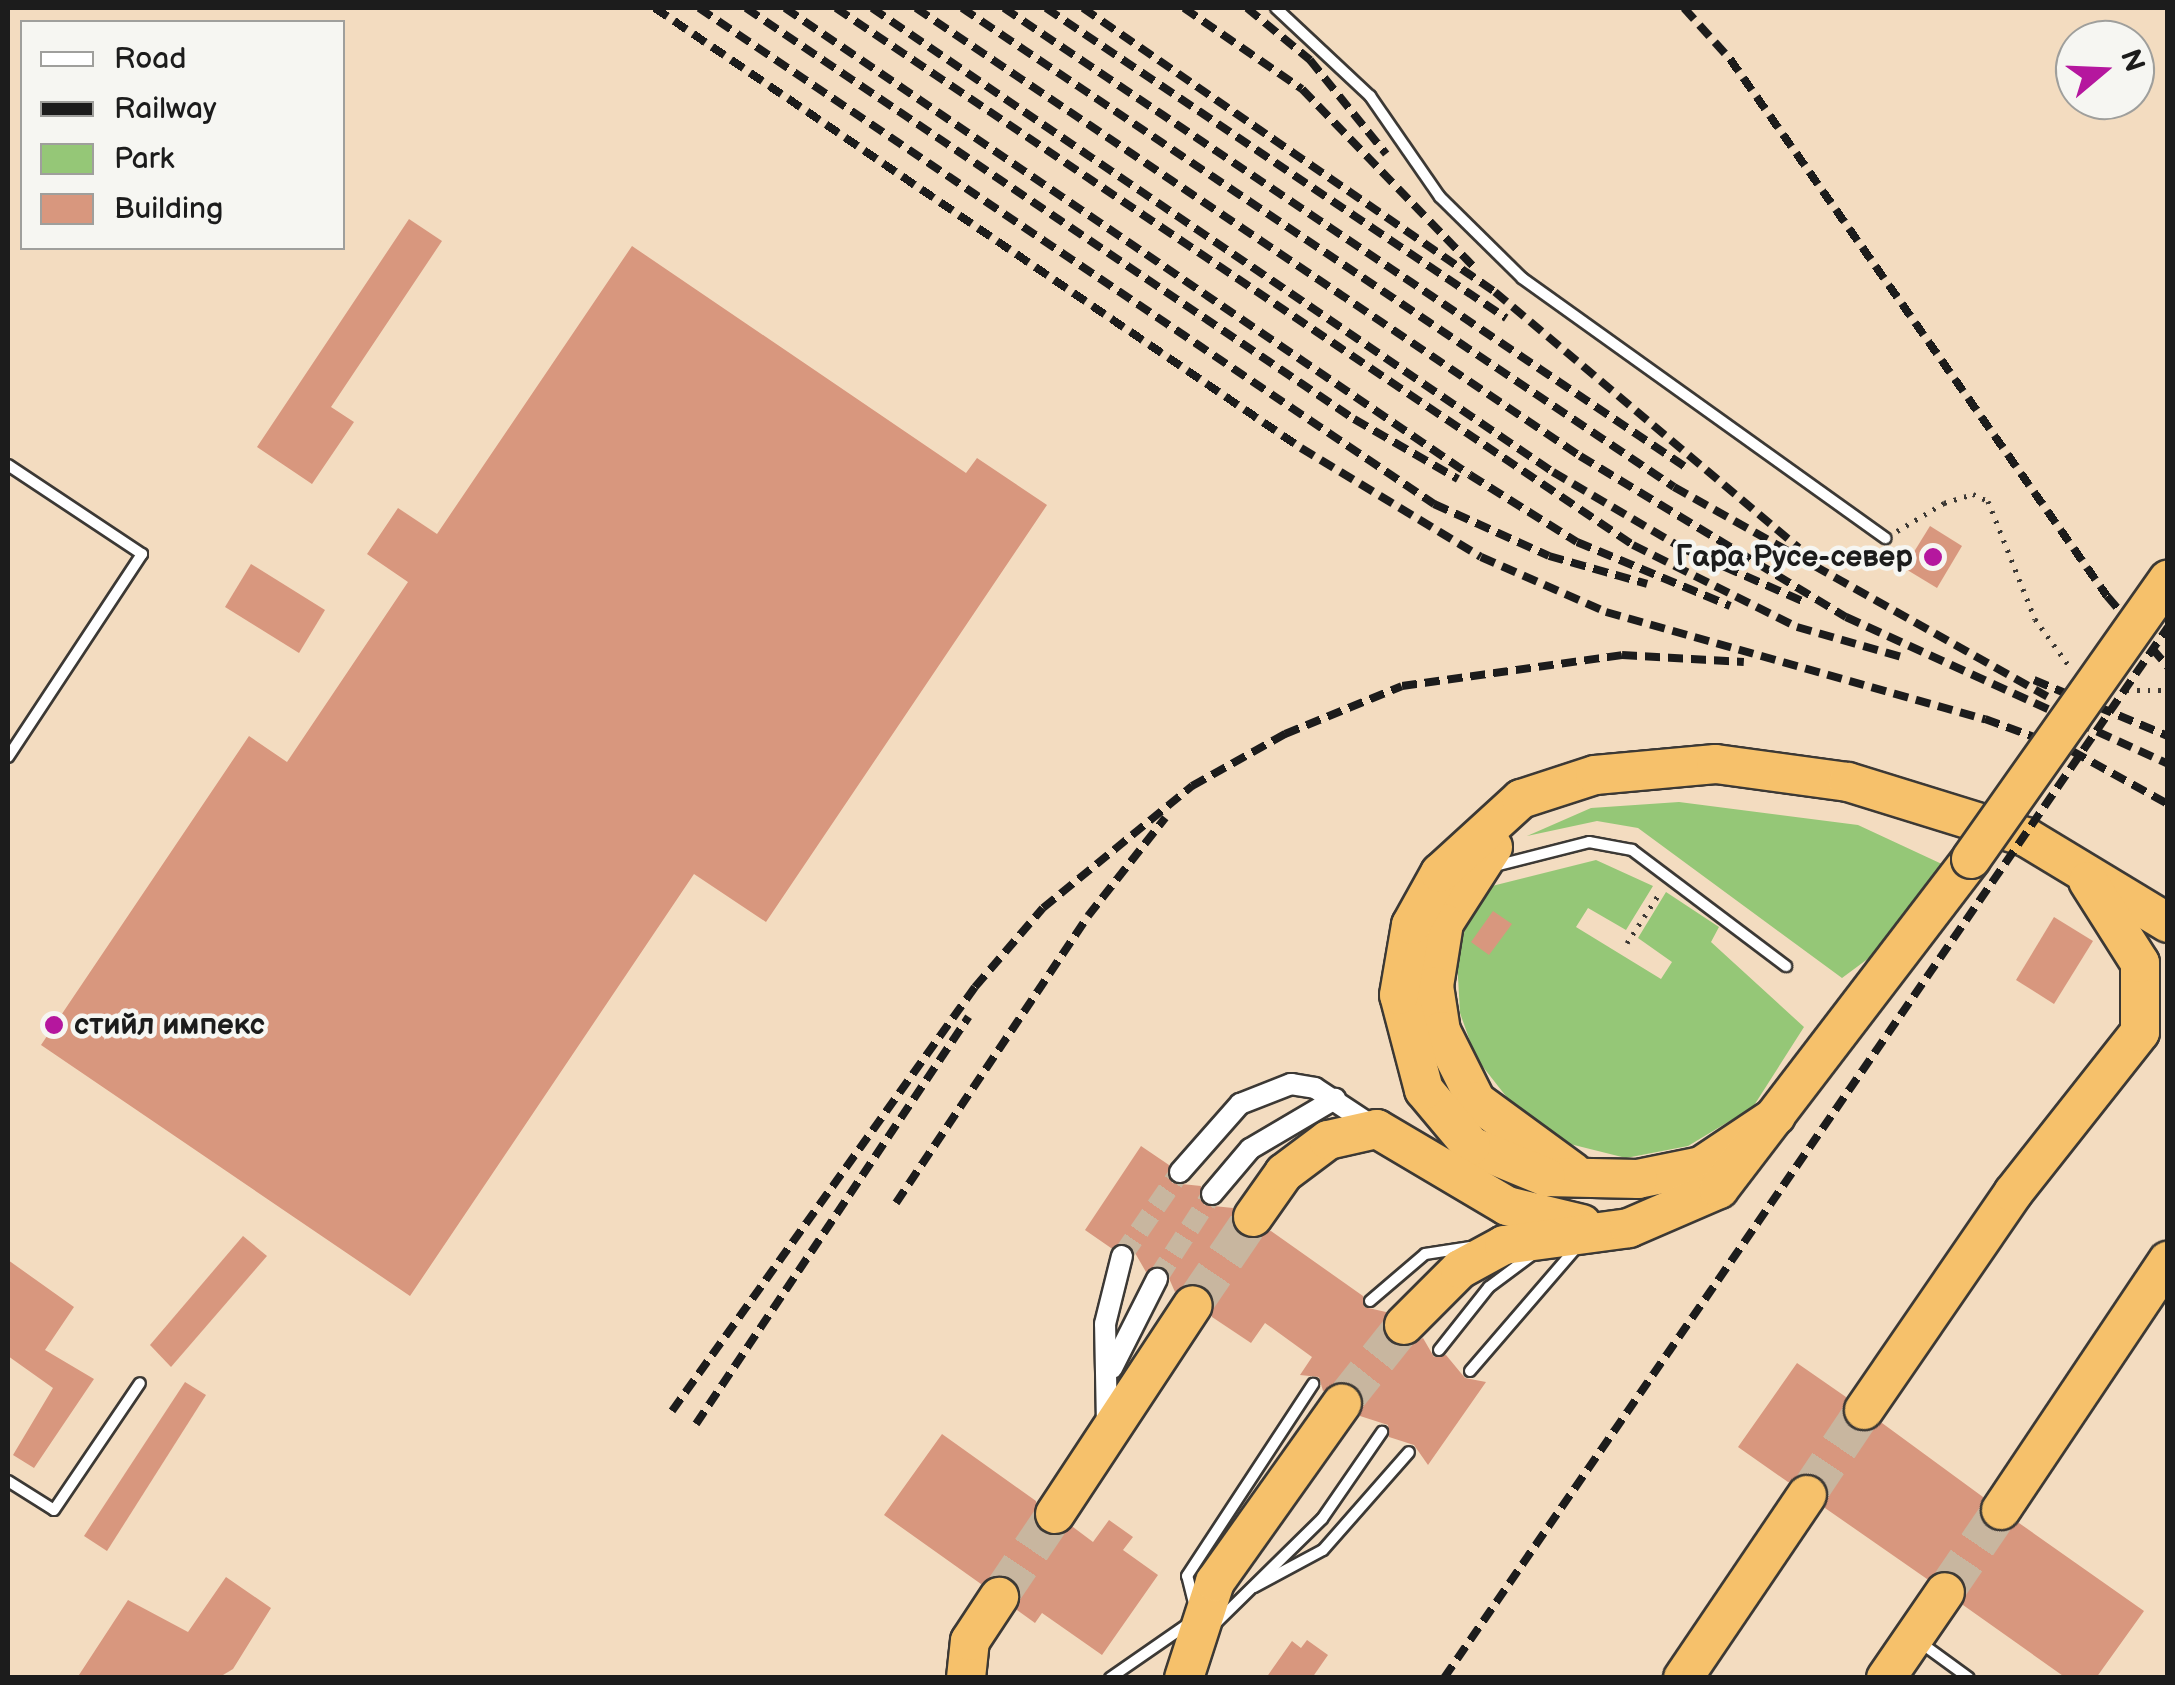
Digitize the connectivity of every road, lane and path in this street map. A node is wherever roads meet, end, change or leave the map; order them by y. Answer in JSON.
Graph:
{"nodes":[{"id":1,"x":1276,"y":8,"type":"edge"},
{"id":2,"x":8,"y":465,"type":"edge"},
{"id":3,"x":1885,"y":538,"type":"joint"},
{"id":4,"x":2168,"y":580,"type":"edge"},
{"id":5,"x":2089,"y":675,"type":"dead end"},
{"id":6,"x":2106,"y":682,"type":"dead end"},
{"id":7,"x":2168,"y":690,"type":"edge"},
{"id":8,"x":8,"y":757,"type":"edge"},
{"id":9,"x":1634,"y":771,"type":"junction"},
{"id":10,"x":2066,"y":857,"type":"junction"},
{"id":11,"x":1468,"y":874,"type":"junction"},
{"id":12,"x":1672,"y":874,"type":"junction"},
{"id":13,"x":2168,"y":923,"type":"edge"},
{"id":14,"x":1627,"y":943,"type":"dead end"},
{"id":15,"x":1786,"y":966,"type":"dead end"},
{"id":16,"x":1335,"y":1099,"type":"junction"},
{"id":17,"x":1776,"y":1116,"type":"junction"},
{"id":18,"x":1378,"y":1129,"type":"junction"},
{"id":19,"x":1180,"y":1172,"type":"tunnel mouth"},
{"id":20,"x":1584,"y":1178,"type":"junction"},
{"id":21,"x":1212,"y":1194,"type":"tunnel mouth"},
{"id":22,"x":1253,"y":1217,"type":"tunnel mouth"},
{"id":23,"x":1629,"y":1228,"type":"junction"},
{"id":24,"x":1576,"y":1235,"type":"junction"},
{"id":25,"x":1504,"y":1244,"type":"junction"},
{"id":26,"x":1122,"y":1256,"type":"tunnel mouth"},
{"id":27,"x":2168,"y":1260,"type":"edge"},
{"id":28,"x":1157,"y":1280,"type":"tunnel mouth"},
{"id":29,"x":1370,"y":1302,"type":"dead end"},
{"id":30,"x":1193,"y":1305,"type":"tunnel mouth"},
{"id":31,"x":1404,"y":1325,"type":"tunnel mouth"},
{"id":32,"x":1440,"y":1350,"type":"dead end"},
{"id":33,"x":1470,"y":1371,"type":"dead end"},
{"id":34,"x":1110,"y":1375,"type":"junction"},
{"id":35,"x":140,"y":1383,"type":"dead end"},
{"id":36,"x":1328,"y":1394,"type":"tunnel mouth"},
{"id":37,"x":1864,"y":1410,"type":"tunnel mouth"},
{"id":38,"x":1382,"y":1432,"type":"dead end"},
{"id":39,"x":1107,"y":1437,"type":"junction"},
{"id":40,"x":1409,"y":1452,"type":"dead end"},
{"id":41,"x":8,"y":1481,"type":"edge"},
{"id":42,"x":1807,"y":1495,"type":"tunnel mouth"},
{"id":43,"x":2001,"y":1510,"type":"tunnel mouth"},
{"id":44,"x":1054,"y":1514,"type":"tunnel mouth"},
{"id":45,"x":1244,"y":1592,"type":"junction"},
{"id":46,"x":1945,"y":1592,"type":"tunnel mouth"},
{"id":47,"x":999,"y":1597,"type":"tunnel mouth"},
{"id":48,"x":1197,"y":1617,"type":"junction"},
{"id":49,"x":1914,"y":1638,"type":"junction"},
{"id":50,"x":1185,"y":1674,"type":"edge"},
{"id":51,"x":966,"y":1678,"type":"edge"},
{"id":52,"x":1110,"y":1678,"type":"edge"},
{"id":53,"x":1683,"y":1678,"type":"edge"},
{"id":54,"x":1886,"y":1678,"type":"edge"},
{"id":55,"x":1969,"y":1678,"type":"edge"}],
"edges":[{"from":1,"to":3,"type":"lane"},
{"from":2,"to":8,"type":"lane"},
{"from":3,"to":5,"type":"path"},
{"from":4,"to":17,"type":"highway","bridge":true},
{"from":6,"to":7,"type":"path"},
{"from":9,"to":10,"type":"highway"},
{"from":9,"to":11,"type":"highway"},
{"from":9,"to":20,"type":"highway"},
{"from":10,"to":13,"type":"highway"},
{"from":10,"to":37,"type":"highway"},
{"from":11,"to":12,"type":"lane"},
{"from":11,"to":20,"type":"highway"},
{"from":12,"to":14,"type":"path"},
{"from":12,"to":15,"type":"lane"},
{"from":16,"to":18,"type":"street"},
{"from":16,"to":19,"type":"street"},
{"from":16,"to":21,"type":"street"},
{"from":17,"to":20,"type":"highway"},
{"from":17,"to":23,"type":"highway"},
{"from":18,"to":22,"type":"highway"},
{"from":18,"to":23,"type":"highway"},
{"from":23,"to":24,"type":"highway"},
{"from":24,"to":25,"type":"highway"},
{"from":24,"to":32,"type":"lane"},
{"from":24,"to":33,"type":"lane"},
{"from":25,"to":29,"type":"lane"},
{"from":25,"to":31,"type":"highway"},
{"from":26,"to":34,"type":"street"},
{"from":27,"to":43,"type":"highway"},
{"from":28,"to":34,"type":"street"},
{"from":30,"to":39,"type":"highway"},
{"from":34,"to":39,"type":"street"},
{"from":35,"to":41,"type":"lane"},
{"from":36,"to":48,"type":"highway"},
{"from":38,"to":45,"type":"lane"},
{"from":39,"to":44,"type":"highway"},
{"from":40,"to":45,"type":"lane"},
{"from":42,"to":53,"type":"highway"},
{"from":45,"to":50,"type":"lane"},
{"from":46,"to":49,"type":"highway"},
{"from":47,"to":51,"type":"highway"},
{"from":48,"to":50,"type":"highway"},
{"from":48,"to":52,"type":"lane"},
{"from":49,"to":54,"type":"highway"},
{"from":49,"to":55,"type":"lane"}]}
